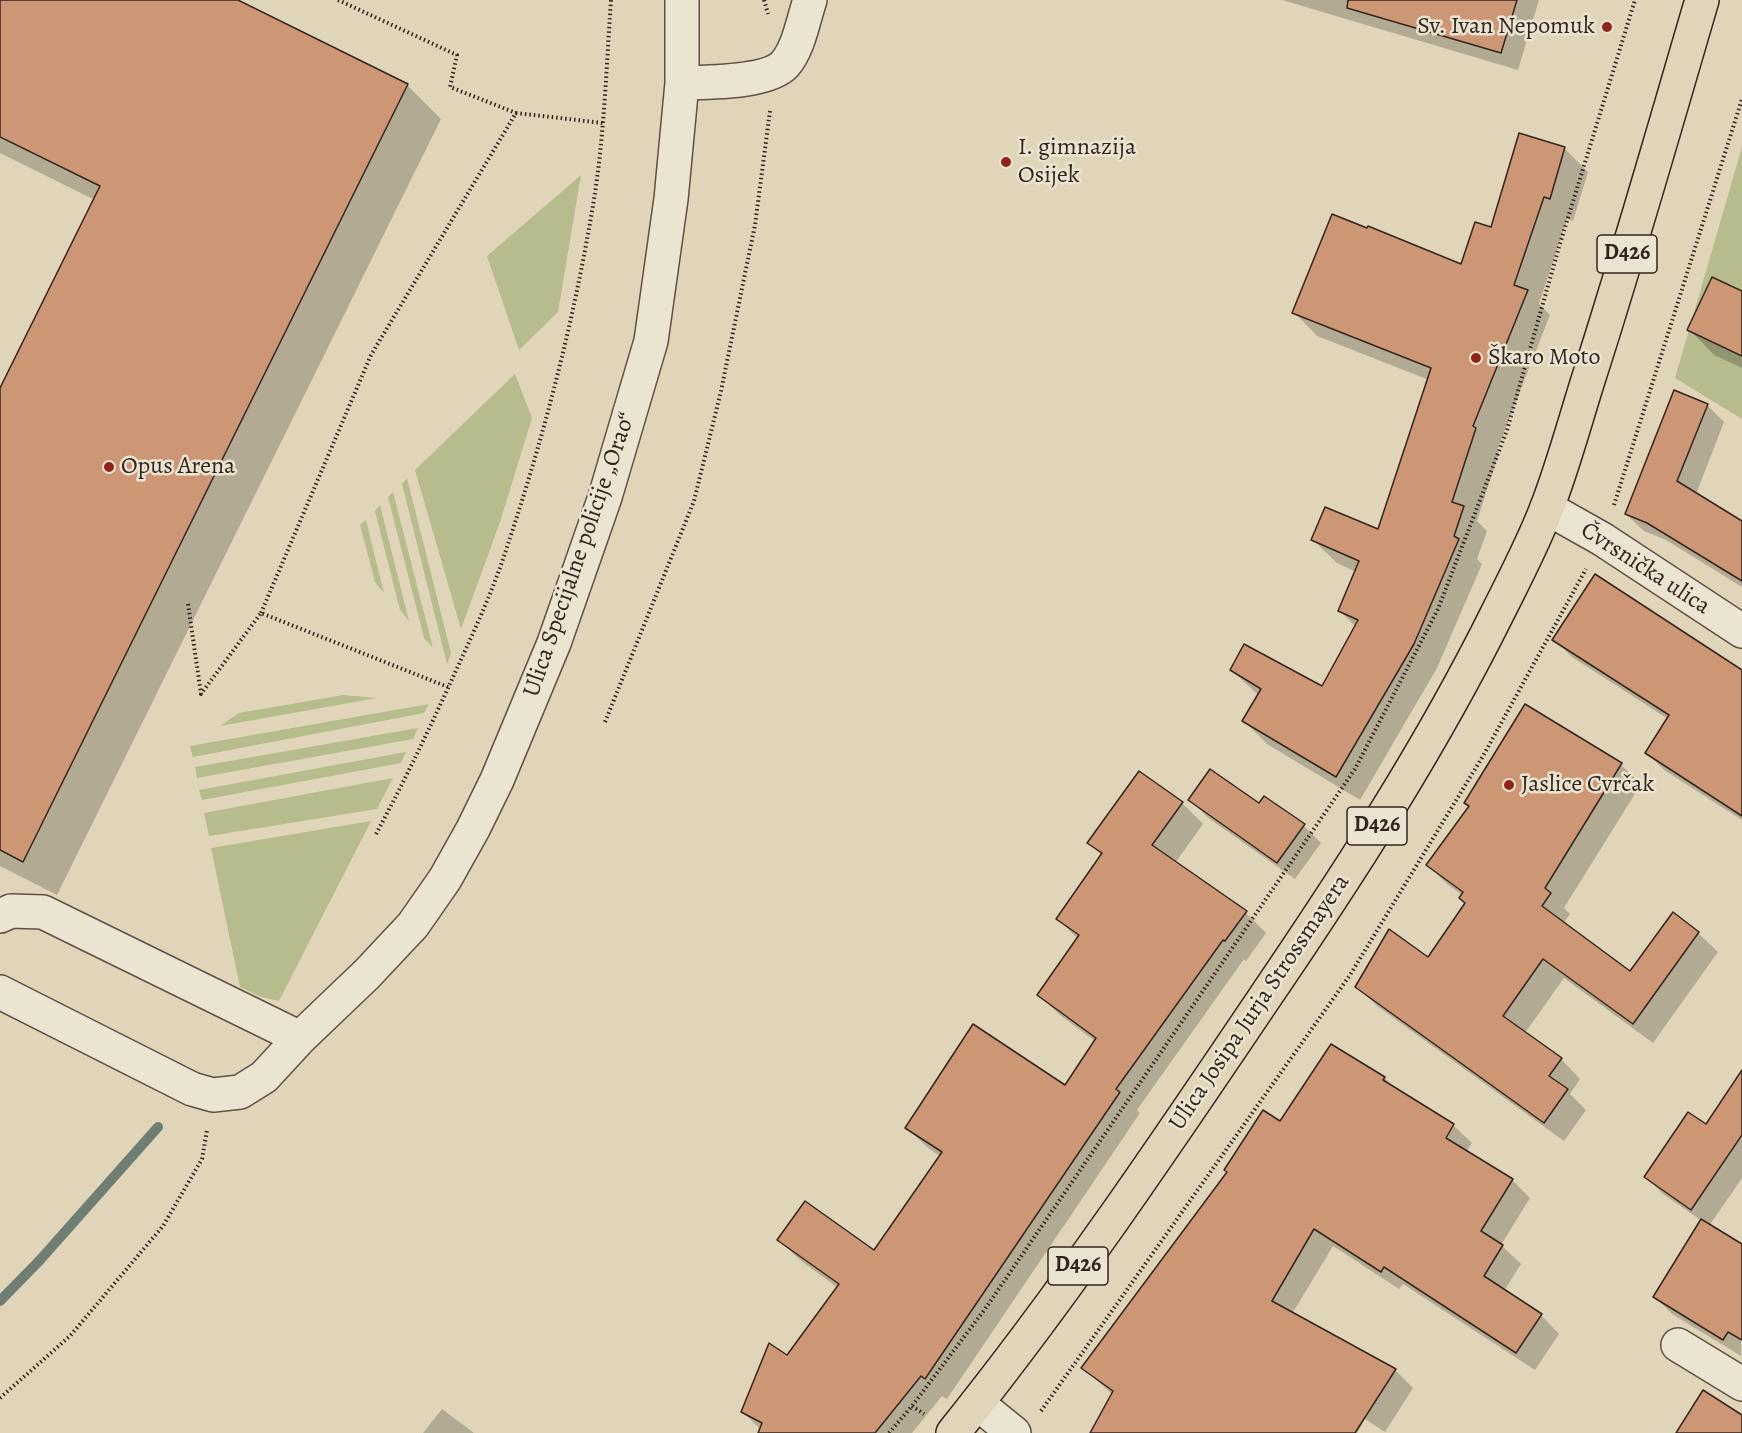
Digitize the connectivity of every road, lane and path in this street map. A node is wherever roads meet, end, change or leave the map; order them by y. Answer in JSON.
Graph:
{"nodes":[{"id":1,"x":338,"y":0,"type":"edge"},
{"id":2,"x":611,"y":0,"type":"edge"},
{"id":3,"x":682,"y":0,"type":"edge"},
{"id":4,"x":764,"y":0,"type":"edge"},
{"id":5,"x":810,"y":0,"type":"edge"},
{"id":6,"x":1635,"y":0,"type":"edge"},
{"id":7,"x":1702,"y":0,"type":"edge"},
{"id":8,"x":772,"y":71,"type":"junction"},
{"id":9,"x":682,"y":83,"type":"junction"},
{"id":10,"x":516,"y":113,"type":"junction"},
{"id":11,"x":603,"y":123,"type":"junction"},
{"id":12,"x":1547,"y":508,"type":"junction"},
{"id":13,"x":188,"y":604,"type":"dead end"},
{"id":14,"x":261,"y":613,"type":"junction"},
{"id":15,"x":1742,"y":631,"type":"edge"},
{"id":16,"x":448,"y":687,"type":"junction"},
{"id":17,"x":605,"y":722,"type":"dead end"},
{"id":18,"x":376,"y":834,"type":"dead end"},
{"id":19,"x":0,"y":891,"type":"edge"},
{"id":20,"x":43,"y":912,"type":"junction"},
{"id":21,"x":0,"y":916,"type":"edge"},
{"id":22,"x":0,"y":992,"type":"edge"},
{"id":23,"x":300,"y":1038,"type":"junction"},
{"id":24,"x":213,"y":1095,"type":"junction"},
{"id":25,"x":1678,"y":1345,"type":"dead end"},
{"id":26,"x":1742,"y":1384,"type":"edge"},
{"id":27,"x":0,"y":1398,"type":"edge"},
{"id":28,"x":977,"y":1403,"type":"junction"},
{"id":29,"x":889,"y":1433,"type":"edge"},
{"id":30,"x":953,"y":1433,"type":"edge"},
{"id":31,"x":1014,"y":1433,"type":"edge"}],
"edges":[{"from":1,"to":10,"type":"path"},
{"from":2,"to":11,"type":"path"},
{"from":3,"to":9,"type":"street","name":"Ulica Specijalne policije „Orao“"},
{"from":4,"to":8,"type":"path"},
{"from":5,"to":8,"type":"street"},
{"from":6,"to":29,"type":"path"},
{"from":7,"to":12,"type":"main road","name":"Ulica Josipa Jurja Strossmayera","number":"D426"},
{"from":8,"to":9,"type":"street"},
{"from":8,"to":17,"type":"path"},
{"from":9,"to":23,"type":"street","name":"Ulica Specijalne policije „Orao“"},
{"from":10,"to":11,"type":"path"},
{"from":10,"to":14,"type":"path"},
{"from":11,"to":16,"type":"path"},
{"from":12,"to":15,"type":"street","name":"Čvrsnička ulica"},
{"from":12,"to":28,"type":"main road","name":"Ulica Josipa Jurja Strossmayera","number":"D426"},
{"from":13,"to":14,"type":"path"},
{"from":14,"to":16,"type":"path"},
{"from":16,"to":18,"type":"path"},
{"from":19,"to":20,"type":"street"},
{"from":20,"to":21,"type":"street"},
{"from":20,"to":23,"type":"street"},
{"from":22,"to":24,"type":"street"},
{"from":23,"to":24,"type":"street","name":"Ulica Specijalne policije „Orao“"},
{"from":24,"to":27,"type":"path"},
{"from":25,"to":26,"type":"street"},
{"from":28,"to":30,"type":"main road","name":"Ulica Josipa Jurja Strossmayera","number":"D426"},
{"from":28,"to":31,"type":"street"}]}
